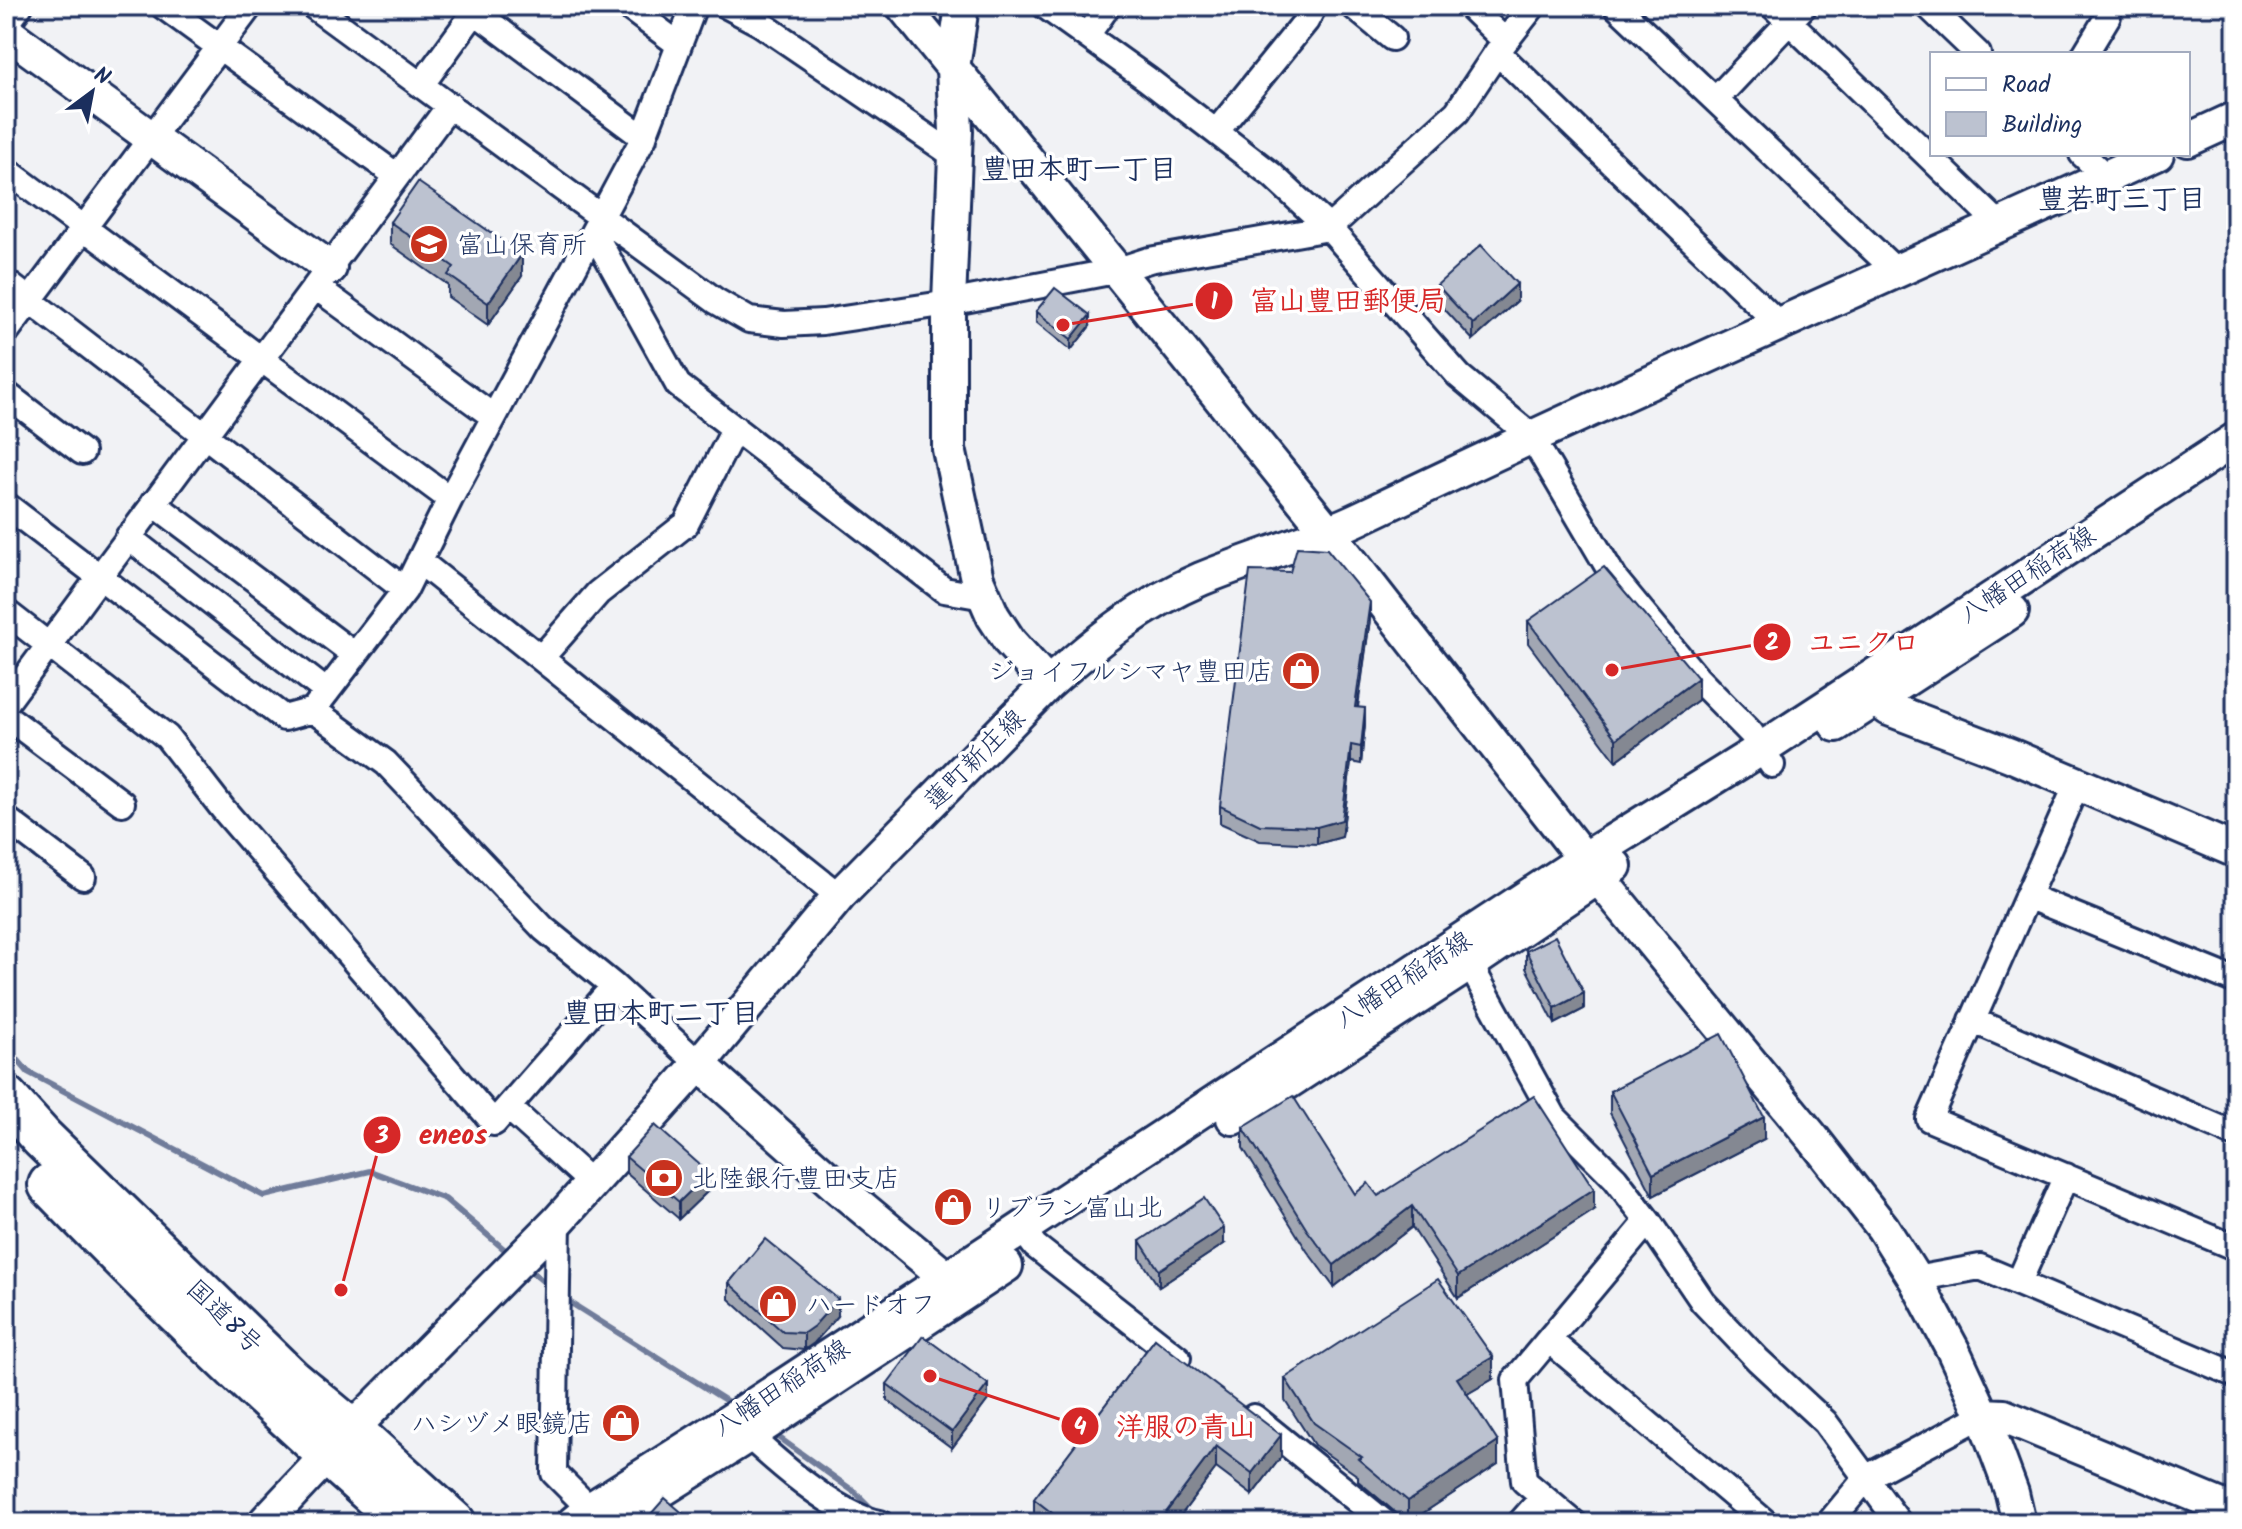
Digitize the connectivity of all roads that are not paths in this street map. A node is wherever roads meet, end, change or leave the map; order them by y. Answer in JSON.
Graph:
{"nodes":[{"id":1,"x":20,"y":6,"type":"edge"},
{"id":2,"x":163,"y":6,"type":"edge"},
{"id":3,"x":250,"y":6,"type":"edge"},
{"id":4,"x":313,"y":6,"type":"edge"},
{"id":5,"x":627,"y":6,"type":"edge"},
{"id":6,"x":694,"y":6,"type":"edge"},
{"id":7,"x":727,"y":6,"type":"edge"},
{"id":8,"x":903,"y":6,"type":"edge"},
{"id":9,"x":962,"y":6,"type":"edge"},
{"id":10,"x":1045,"y":6,"type":"edge"},
{"id":11,"x":1108,"y":6,"type":"edge"},
{"id":12,"x":1314,"y":6,"type":"edge"},
{"id":13,"x":1353,"y":6,"type":"edge"},
{"id":14,"x":1469,"y":6,"type":"edge"},
{"id":15,"x":1533,"y":6,"type":"edge"},
{"id":16,"x":1616,"y":6,"type":"edge"},
{"id":17,"x":1928,"y":6,"type":"edge"},
{"id":18,"x":473,"y":8,"type":"edge"},
{"id":19,"x":1789,"y":11,"type":"edge"},
{"id":20,"x":2108,"y":16,"type":"dead end"},
{"id":21,"x":6,"y":25,"type":"edge"},
{"id":22,"x":6,"y":32,"type":"edge"},
{"id":23,"x":1087,"y":35,"type":"junction"},
{"id":24,"x":1392,"y":38,"type":"dead end"},
{"id":25,"x":678,"y":44,"type":"junction"},
{"id":26,"x":1501,"y":46,"type":"junction"},
{"id":27,"x":219,"y":48,"type":"junction"},
{"id":28,"x":1976,"y":52,"type":"edge"},
{"id":29,"x":2086,"y":52,"type":"edge"},
{"id":30,"x":953,"y":68,"type":"junction"},
{"id":31,"x":422,"y":84,"type":"junction"},
{"id":32,"x":1716,"y":99,"type":"junction"},
{"id":33,"x":450,"y":105,"type":"junction"},
{"id":34,"x":2236,"y":118,"type":"edge"},
{"id":35,"x":1216,"y":132,"type":"junction"},
{"id":36,"x":644,"y":138,"type":"junction"},
{"id":37,"x":152,"y":139,"type":"junction"},
{"id":38,"x":2190,"y":139,"type":"edge"},
{"id":39,"x":1930,"y":154,"type":"edge"},
{"id":40,"x":955,"y":156,"type":"junction"},
{"id":41,"x":1932,"y":156,"type":"edge"},
{"id":42,"x":2084,"y":156,"type":"edge"},
{"id":43,"x":2153,"y":156,"type":"edge"},
{"id":44,"x":6,"y":170,"type":"edge"},
{"id":45,"x":397,"y":176,"type":"junction"},
{"id":46,"x":2106,"y":177,"type":"junction"},
{"id":47,"x":598,"y":226,"type":"junction"},
{"id":48,"x":2001,"y":226,"type":"junction"},
{"id":49,"x":84,"y":228,"type":"junction"},
{"id":50,"x":1329,"y":228,"type":"junction"},
{"id":51,"x":1895,"y":270,"type":"junction"},
{"id":52,"x":1115,"y":271,"type":"junction"},
{"id":53,"x":323,"y":277,"type":"junction"},
{"id":54,"x":6,"y":282,"type":"edge"},
{"id":55,"x":30,"y":300,"type":"junction"},
{"id":56,"x":949,"y":303,"type":"junction"},
{"id":57,"x":1778,"y":323,"type":"junction"},
{"id":58,"x":6,"y":332,"type":"edge"},
{"id":59,"x":262,"y":359,"type":"junction"},
{"id":60,"x":6,"y":394,"type":"edge"},
{"id":61,"x":494,"y":417,"type":"junction"},
{"id":62,"x":735,"y":428,"type":"junction"},
{"id":63,"x":205,"y":435,"type":"junction"},
{"id":64,"x":1531,"y":436,"type":"junction"},
{"id":65,"x":2236,"y":439,"type":"edge"},
{"id":66,"x":82,"y":452,"type":"dead end"},
{"id":67,"x":2236,"y":465,"type":"edge"},
{"id":68,"x":450,"y":499,"type":"junction"},
{"id":69,"x":153,"y":503,"type":"junction"},
{"id":70,"x":6,"y":505,"type":"edge"},
{"id":71,"x":1329,"y":533,"type":"junction"},
{"id":72,"x":128,"y":537,"type":"junction"},
{"id":73,"x":419,"y":561,"type":"junction"},
{"id":74,"x":99,"y":575,"type":"junction"},
{"id":75,"x":405,"y":590,"type":"junction"},
{"id":76,"x":984,"y":597,"type":"junction"},
{"id":77,"x":6,"y":612,"type":"edge"},
{"id":78,"x":49,"y":644,"type":"junction"},
{"id":79,"x":355,"y":655,"type":"junction"},
{"id":80,"x":541,"y":658,"type":"junction"},
{"id":81,"x":1048,"y":684,"type":"junction"},
{"id":82,"x":1866,"y":693,"type":"junction"},
{"id":83,"x":320,"y":701,"type":"junction"},
{"id":84,"x":6,"y":703,"type":"edge"},
{"id":85,"x":6,"y":716,"type":"edge"},
{"id":86,"x":1766,"y":757,"type":"junction"},
{"id":87,"x":2077,"y":784,"type":"junction"},
{"id":88,"x":122,"y":803,"type":"dead end"},
{"id":89,"x":6,"y":819,"type":"edge"},
{"id":90,"x":2236,"y":851,"type":"edge"},
{"id":91,"x":1591,"y":868,"type":"junction"},
{"id":92,"x":83,"y":877,"type":"dead end"},
{"id":93,"x":839,"y":896,"type":"junction"},
{"id":94,"x":2027,"y":896,"type":"junction"},
{"id":95,"x":1464,"y":953,"type":"junction"},
{"id":96,"x":2236,"y":981,"type":"edge"},
{"id":97,"x":614,"y":986,"type":"junction"},
{"id":98,"x":1972,"y":1020,"type":"junction"},
{"id":99,"x":699,"y":1064,"type":"junction"},
{"id":100,"x":6,"y":1098,"type":"edge"},
{"id":101,"x":508,"y":1107,"type":"junction"},
{"id":102,"x":2236,"y":1135,"type":"edge"},
{"id":103,"x":6,"y":1138,"type":"edge"},
{"id":104,"x":2066,"y":1176,"type":"junction"},
{"id":105,"x":592,"y":1183,"type":"junction"},
{"id":106,"x":558,"y":1221,"type":"junction"},
{"id":107,"x":1648,"y":1221,"type":"junction"},
{"id":108,"x":1029,"y":1238,"type":"junction"},
{"id":109,"x":2236,"y":1248,"type":"edge"},
{"id":110,"x":1915,"y":1279,"type":"junction"},
{"id":111,"x":2019,"y":1282,"type":"junction"},
{"id":112,"x":954,"y":1288,"type":"junction"},
{"id":113,"x":1549,"y":1340,"type":"junction"},
{"id":114,"x":1194,"y":1370,"type":"edge"},
{"id":115,"x":2236,"y":1375,"type":"edge"},
{"id":116,"x":1230,"y":1398,"type":"edge"},
{"id":117,"x":1983,"y":1415,"type":"junction"},
{"id":118,"x":740,"y":1428,"type":"junction"},
{"id":119,"x":340,"y":1442,"type":"junction"},
{"id":120,"x":1867,"y":1477,"type":"junction"},
{"id":121,"x":1543,"y":1497,"type":"junction"},
{"id":122,"x":2236,"y":1512,"type":"edge"},
{"id":123,"x":591,"y":1518,"type":"edge"},
{"id":124,"x":264,"y":1523,"type":"edge"},
{"id":125,"x":405,"y":1523,"type":"edge"},
{"id":126,"x":454,"y":1523,"type":"edge"},
{"id":127,"x":880,"y":1523,"type":"edge"},
{"id":128,"x":1385,"y":1523,"type":"edge"},
{"id":129,"x":1520,"y":1523,"type":"edge"},
{"id":130,"x":1574,"y":1523,"type":"edge"},
{"id":131,"x":1766,"y":1523,"type":"edge"},
{"id":132,"x":1829,"y":1523,"type":"edge"},
{"id":133,"x":1899,"y":1523,"type":"edge"},
{"id":134,"x":2019,"y":1523,"type":"edge"}],
"edges":[{"from":1,"to":21,"type":"street"},
{"from":2,"to":27,"type":"street"},
{"from":3,"to":27,"type":"street"},
{"from":4,"to":31,"type":"street"},
{"from":5,"to":25,"type":"street"},
{"from":6,"to":25,"type":"street"},
{"from":7,"to":40,"type":"street"},
{"from":8,"to":30,"type":"street"},
{"from":9,"to":30,"type":"street"},
{"from":10,"to":23,"type":"street"},
{"from":11,"to":23,"type":"street"},
{"from":12,"to":35,"type":"street"},
{"from":13,"to":24,"type":"street"},
{"from":14,"to":26,"type":"street"},
{"from":15,"to":26,"type":"street"},
{"from":16,"to":32,"type":"street"},
{"from":17,"to":28,"type":"street"},
{"from":18,"to":31,"type":"street"},
{"from":18,"to":36,"type":"street"},
{"from":19,"to":32,"type":"street"},
{"from":19,"to":39,"type":"street"},
{"from":20,"to":29,"type":"street"},
{"from":22,"to":37,"type":"street"},
{"from":23,"to":35,"type":"street"},
{"from":25,"to":36,"type":"street"},
{"from":26,"to":50,"type":"street"},
{"from":26,"to":57,"type":"street"},
{"from":27,"to":37,"type":"street"},
{"from":27,"to":45,"type":"street"},
{"from":30,"to":40,"type":"street"},
{"from":30,"to":52,"type":"street"},
{"from":31,"to":33,"type":"street"},
{"from":32,"to":51,"type":"street"},
{"from":33,"to":45,"type":"street"},
{"from":33,"to":47,"type":"street"},
{"from":34,"to":38,"type":"street"},
{"from":35,"to":50,"type":"street"},
{"from":36,"to":47,"type":"street"},
{"from":37,"to":49,"type":"street"},
{"from":37,"to":53,"type":"street"},
{"from":40,"to":56,"type":"street"},
{"from":41,"to":48,"type":"street"},
{"from":42,"to":46,"type":"street"},
{"from":43,"to":46,"type":"street","name":"蓮町新庄線"},
{"from":44,"to":49,"type":"street"},
{"from":45,"to":53,"type":"street"},
{"from":46,"to":48,"type":"street","name":"蓮町新庄線"},
{"from":47,"to":56,"type":"street"},
{"from":47,"to":61,"type":"street"},
{"from":47,"to":62,"type":"street"},
{"from":48,"to":51,"type":"street","name":"蓮町新庄線"},
{"from":49,"to":55,"type":"street"},
{"from":49,"to":59,"type":"street"},
{"from":50,"to":52,"type":"street"},
{"from":50,"to":64,"type":"street"},
{"from":51,"to":57,"type":"street","name":"蓮町新庄線"},
{"from":52,"to":56,"type":"street"},
{"from":52,"to":71,"type":"street"},
{"from":53,"to":59,"type":"street"},
{"from":53,"to":61,"type":"street"},
{"from":54,"to":55,"type":"street"},
{"from":55,"to":58,"type":"street"},
{"from":55,"to":63,"type":"street"},
{"from":56,"to":76,"type":"street"},
{"from":57,"to":64,"type":"street","name":"蓮町新庄線"},
{"from":59,"to":63,"type":"street"},
{"from":59,"to":68,"type":"street"},
{"from":60,"to":66,"type":"street"},
{"from":61,"to":68,"type":"street"},
{"from":62,"to":76,"type":"street"},
{"from":62,"to":80,"type":"street"},
{"from":63,"to":69,"type":"street"},
{"from":63,"to":75,"type":"street"},
{"from":64,"to":71,"type":"street","name":"蓮町新庄線"},
{"from":64,"to":86,"type":"street"},
{"from":65,"to":82,"type":"street","name":"八幡田稲荷線"},
{"from":67,"to":82,"type":"street","name":"八幡田稲荷線"},
{"from":68,"to":73,"type":"street"},
{"from":69,"to":72,"type":"street"},
{"from":69,"to":79,"type":"street"},
{"from":70,"to":74,"type":"street"},
{"from":71,"to":81,"type":"street","name":"蓮町新庄線"},
{"from":71,"to":91,"type":"street"},
{"from":72,"to":74,"type":"street"},
{"from":72,"to":83,"type":"street"},
{"from":73,"to":75,"type":"street"},
{"from":73,"to":80,"type":"street"},
{"from":74,"to":78,"type":"street"},
{"from":74,"to":83,"type":"street"},
{"from":75,"to":79,"type":"street"},
{"from":76,"to":81,"type":"street"},
{"from":77,"to":78,"type":"street"},
{"from":78,"to":84,"type":"street"},
{"from":78,"to":101,"type":"street"},
{"from":79,"to":83,"type":"street"},
{"from":80,"to":93,"type":"street"},
{"from":81,"to":93,"type":"street","name":"蓮町新庄線"},
{"from":82,"to":86,"type":"street","name":"八幡田稲荷線"},
{"from":82,"to":87,"type":"street"},
{"from":83,"to":97,"type":"street"},
{"from":85,"to":88,"type":"street"},
{"from":86,"to":91,"type":"street","name":"八幡田稲荷線"},
{"from":87,"to":90,"type":"street"},
{"from":87,"to":94,"type":"street"},
{"from":89,"to":92,"type":"street"},
{"from":91,"to":95,"type":"street","name":"八幡田稲荷線"},
{"from":91,"to":110,"type":"street"},
{"from":93,"to":99,"type":"street","name":"蓮町新庄線"},
{"from":94,"to":96,"type":"street"},
{"from":94,"to":98,"type":"street"},
{"from":95,"to":107,"type":"street"},
{"from":95,"to":108,"type":"street","name":"八幡田稲荷線"},
{"from":97,"to":99,"type":"street"},
{"from":97,"to":101,"type":"street"},
{"from":98,"to":102,"type":"street"},
{"from":98,"to":104,"type":"street"},
{"from":99,"to":105,"type":"street","name":"蓮町新庄線"},
{"from":99,"to":112,"type":"street"},
{"from":100,"to":119,"type":"highway","name":"国道8号"},
{"from":101,"to":105,"type":"street"},
{"from":103,"to":119,"type":"highway","name":"国道8号"},
{"from":104,"to":109,"type":"street"},
{"from":104,"to":111,"type":"street"},
{"from":105,"to":106,"type":"street","name":"蓮町新庄線"},
{"from":106,"to":119,"type":"street","name":"蓮町新庄線"},
{"from":106,"to":123,"type":"street"},
{"from":107,"to":113,"type":"street"},
{"from":107,"to":120,"type":"street"},
{"from":108,"to":112,"type":"street","name":"八幡田稲荷線"},
{"from":108,"to":114,"type":"street"},
{"from":110,"to":111,"type":"street"},
{"from":110,"to":117,"type":"street"},
{"from":111,"to":115,"type":"street"},
{"from":112,"to":118,"type":"street","name":"八幡田稲荷線"},
{"from":113,"to":121,"type":"street"},
{"from":113,"to":131,"type":"street"},
{"from":116,"to":128,"type":"street"},
{"from":117,"to":120,"type":"street"},
{"from":117,"to":122,"type":"street"},
{"from":117,"to":134,"type":"street"},
{"from":118,"to":123,"type":"street","name":"八幡田稲荷線"},
{"from":118,"to":127,"type":"street"},
{"from":119,"to":124,"type":"street","name":"蓮町新庄線"},
{"from":119,"to":125,"type":"highway","name":"国道8号"},
{"from":119,"to":126,"type":"highway","name":"国道8号"},
{"from":120,"to":132,"type":"street"},
{"from":120,"to":133,"type":"street"},
{"from":121,"to":129,"type":"street"},
{"from":121,"to":130,"type":"street"}]}
